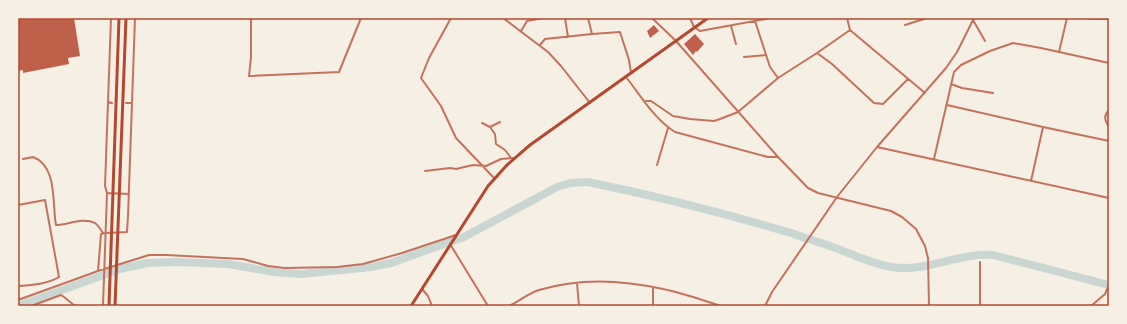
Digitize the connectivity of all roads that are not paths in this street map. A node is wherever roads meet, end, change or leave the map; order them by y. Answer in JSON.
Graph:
{"nodes":[{"id":1,"x":111,"y":18,"type":"edge"},
{"id":2,"x":119,"y":18,"type":"edge"},
{"id":3,"x":126,"y":18,"type":"edge"},
{"id":4,"x":134,"y":18,"type":"edge"},
{"id":5,"x":251,"y":18,"type":"edge"},
{"id":6,"x":360,"y":18,"type":"edge"},
{"id":7,"x":451,"y":18,"type":"edge"},
{"id":8,"x":503,"y":18,"type":"edge"},
{"id":9,"x":543,"y":18,"type":"edge"},
{"id":10,"x":565,"y":18,"type":"edge"},
{"id":11,"x":588,"y":18,"type":"edge"},
{"id":12,"x":652,"y":18,"type":"edge"},
{"id":13,"x":690,"y":18,"type":"edge"},
{"id":14,"x":770,"y":18,"type":"edge"},
{"id":15,"x":847,"y":18,"type":"edge"},
{"id":16,"x":914,"y":18,"type":"edge"},
{"id":17,"x":927,"y":18,"type":"edge"},
{"id":18,"x":1067,"y":18,"type":"edge"},
{"id":19,"x":1078,"y":18,"type":"edge"},
{"id":20,"x":706,"y":19,"type":"edge"},
{"id":21,"x":974,"y":19,"type":"edge"},
{"id":22,"x":1086,"y":19,"type":"edge"},
{"id":23,"x":1109,"y":19,"type":"edge"},
{"id":24,"x":755,"y":21,"type":"junction"},
{"id":25,"x":914,"y":22,"type":"junction"},
{"id":26,"x":905,"y":25,"type":"dead end"},
{"id":27,"x":730,"y":26,"type":"junction"},
{"id":28,"x":694,"y":27,"type":"junction"},
{"id":29,"x":521,"y":30,"type":"junction"},
{"id":30,"x":850,"y":30,"type":"junction"},
{"id":31,"x":592,"y":34,"type":"junction"},
{"id":32,"x":568,"y":37,"type":"junction"},
{"id":33,"x":676,"y":41,"type":"junction"},
{"id":34,"x":985,"y":41,"type":"dead end"},
{"id":35,"x":736,"y":44,"type":"dead end"},
{"id":36,"x":540,"y":45,"type":"junction"},
{"id":37,"x":1059,"y":52,"type":"junction"},
{"id":38,"x":817,"y":53,"type":"junction"},
{"id":39,"x":766,"y":55,"type":"junction"},
{"id":40,"x":744,"y":57,"type":"dead end"},
{"id":41,"x":1109,"y":63,"type":"edge"},
{"id":42,"x":631,"y":73,"type":"junction"},
{"id":43,"x":626,"y":76,"type":"junction"},
{"id":44,"x":778,"y":78,"type":"junction"},
{"id":45,"x":908,"y":79,"type":"junction"},
{"id":46,"x":951,"y":84,"type":"junction"},
{"id":47,"x":925,"y":93,"type":"junction"},
{"id":48,"x":993,"y":93,"type":"dead end"},
{"id":49,"x":646,"y":101,"type":"junction"},
{"id":50,"x":108,"y":102,"type":"junction"},
{"id":51,"x":112,"y":103,"type":"dead end"},
{"id":52,"x":126,"y":103,"type":"dead end"},
{"id":53,"x":132,"y":103,"type":"junction"},
{"id":54,"x":590,"y":103,"type":"junction"},
{"id":55,"x":947,"y":105,"type":"junction"},
{"id":56,"x":1109,"y":110,"type":"edge"},
{"id":57,"x":738,"y":112,"type":"junction"},
{"id":58,"x":500,"y":122,"type":"dead end"},
{"id":59,"x":482,"y":123,"type":"dead end"},
{"id":60,"x":490,"y":127,"type":"junction"},
{"id":61,"x":668,"y":127,"type":"junction"},
{"id":62,"x":1043,"y":127,"type":"junction"},
{"id":63,"x":1109,"y":127,"type":"edge"},
{"id":64,"x":1109,"y":140,"type":"edge"},
{"id":65,"x":878,"y":147,"type":"junction"},
{"id":66,"x":778,"y":157,"type":"junction"},
{"id":67,"x":512,"y":158,"type":"junction"},
{"id":68,"x":24,"y":159,"type":"dead end"},
{"id":69,"x":934,"y":159,"type":"junction"},
{"id":70,"x":657,"y":165,"type":"dead end"},
{"id":71,"x":482,"y":166,"type":"junction"},
{"id":72,"x":424,"y":171,"type":"dead end"},
{"id":73,"x":494,"y":178,"type":"junction"},
{"id":74,"x":1031,"y":181,"type":"junction"},
{"id":75,"x":107,"y":193,"type":"junction"},
{"id":76,"x":129,"y":194,"type":"junction"},
{"id":77,"x":837,"y":197,"type":"junction"},
{"id":78,"x":1109,"y":198,"type":"edge"},
{"id":79,"x":18,"y":205,"type":"edge"},
{"id":80,"x":103,"y":233,"type":"junction"},
{"id":81,"x":456,"y":236,"type":"junction"},
{"id":82,"x":449,"y":246,"type":"junction"},
{"id":83,"x":980,"y":262,"type":"dead end"},
{"id":84,"x":98,"y":271,"type":"junction"},
{"id":85,"x":577,"y":283,"type":"junction"},
{"id":86,"x":1109,"y":285,"type":"edge"},
{"id":87,"x":18,"y":286,"type":"edge"},
{"id":88,"x":653,"y":287,"type":"junction"},
{"id":89,"x":422,"y":289,"type":"junction"},
{"id":90,"x":18,"y":300,"type":"edge"},
{"id":91,"x":31,"y":306,"type":"edge"},
{"id":92,"x":75,"y":306,"type":"edge"},
{"id":93,"x":104,"y":306,"type":"edge"},
{"id":94,"x":109,"y":306,"type":"edge"},
{"id":95,"x":115,"y":306,"type":"edge"},
{"id":96,"x":411,"y":306,"type":"edge"},
{"id":97,"x":432,"y":306,"type":"edge"},
{"id":98,"x":488,"y":306,"type":"edge"},
{"id":99,"x":509,"y":306,"type":"edge"},
{"id":100,"x":579,"y":306,"type":"edge"},
{"id":101,"x":654,"y":306,"type":"edge"},
{"id":102,"x":722,"y":306,"type":"edge"},
{"id":103,"x":766,"y":306,"type":"edge"},
{"id":104,"x":929,"y":306,"type":"edge"},
{"id":105,"x":980,"y":306,"type":"edge"},
{"id":106,"x":1091,"y":306,"type":"edge"}],
"edges":[{"from":1,"to":50,"type":"street"},
{"from":2,"to":94,"type":"main road"},
{"from":3,"to":95,"type":"main road"},
{"from":4,"to":53,"type":"street"},
{"from":5,"to":6,"type":"street"},
{"from":7,"to":71,"type":"street"},
{"from":8,"to":29,"type":"street"},
{"from":9,"to":29,"type":"street"},
{"from":10,"to":32,"type":"street"},
{"from":11,"to":31,"type":"street"},
{"from":12,"to":33,"type":"street"},
{"from":13,"to":28,"type":"street"},
{"from":14,"to":24,"type":"street"},
{"from":15,"to":30,"type":"street"},
{"from":16,"to":25,"type":"street"},
{"from":17,"to":25,"type":"street"},
{"from":18,"to":37,"type":"street"},
{"from":19,"to":22,"type":"street"},
{"from":20,"to":28,"type":"main road"},
{"from":21,"to":34,"type":"street"},
{"from":21,"to":47,"type":"street"},
{"from":22,"to":23,"type":"street"},
{"from":24,"to":27,"type":"street"},
{"from":24,"to":39,"type":"street"},
{"from":25,"to":26,"type":"street"},
{"from":27,"to":28,"type":"street"},
{"from":27,"to":35,"type":"street"},
{"from":28,"to":33,"type":"main road"},
{"from":29,"to":36,"type":"street"},
{"from":30,"to":38,"type":"street"},
{"from":30,"to":45,"type":"street"},
{"from":31,"to":32,"type":"street"},
{"from":31,"to":42,"type":"street"},
{"from":32,"to":36,"type":"street"},
{"from":33,"to":42,"type":"main road"},
{"from":33,"to":57,"type":"street"},
{"from":36,"to":54,"type":"street"},
{"from":37,"to":41,"type":"street"},
{"from":37,"to":46,"type":"street"},
{"from":38,"to":44,"type":"street"},
{"from":38,"to":45,"type":"street"},
{"from":39,"to":40,"type":"street"},
{"from":39,"to":44,"type":"street"},
{"from":42,"to":43,"type":"main road"},
{"from":43,"to":49,"type":"street"},
{"from":43,"to":54,"type":"main road"},
{"from":44,"to":57,"type":"street"},
{"from":45,"to":47,"type":"street"},
{"from":46,"to":48,"type":"street"},
{"from":46,"to":55,"type":"street"},
{"from":47,"to":65,"type":"street"},
{"from":49,"to":57,"type":"street"},
{"from":49,"to":61,"type":"street"},
{"from":50,"to":51,"type":"street"},
{"from":50,"to":75,"type":"street"},
{"from":52,"to":53,"type":"street"},
{"from":53,"to":76,"type":"street"},
{"from":54,"to":67,"type":"main road"},
{"from":55,"to":62,"type":"street"},
{"from":55,"to":69,"type":"street"},
{"from":56,"to":63,"type":"street"},
{"from":57,"to":66,"type":"street"},
{"from":58,"to":60,"type":"street"},
{"from":59,"to":60,"type":"street"},
{"from":60,"to":67,"type":"street"},
{"from":61,"to":66,"type":"street"},
{"from":61,"to":70,"type":"street"},
{"from":62,"to":64,"type":"street"},
{"from":62,"to":74,"type":"street"},
{"from":65,"to":69,"type":"street"},
{"from":65,"to":77,"type":"street"},
{"from":66,"to":77,"type":"street"},
{"from":67,"to":71,"type":"street"},
{"from":67,"to":73,"type":"main road"},
{"from":68,"to":80,"type":"street"},
{"from":69,"to":74,"type":"street"},
{"from":71,"to":72,"type":"street"},
{"from":71,"to":73,"type":"street"},
{"from":73,"to":81,"type":"main road"},
{"from":74,"to":78,"type":"street"},
{"from":75,"to":76,"type":"street"},
{"from":75,"to":93,"type":"street"},
{"from":76,"to":80,"type":"street"},
{"from":77,"to":103,"type":"street"},
{"from":77,"to":104,"type":"street"},
{"from":79,"to":87,"type":"street"},
{"from":80,"to":84,"type":"street"},
{"from":81,"to":82,"type":"main road"},
{"from":81,"to":84,"type":"street"},
{"from":82,"to":89,"type":"main road"},
{"from":82,"to":98,"type":"street"},
{"from":83,"to":105,"type":"street"},
{"from":84,"to":90,"type":"street"},
{"from":85,"to":88,"type":"street"},
{"from":85,"to":99,"type":"street"},
{"from":85,"to":100,"type":"street"},
{"from":86,"to":106,"type":"street"},
{"from":88,"to":101,"type":"street"},
{"from":88,"to":102,"type":"street"},
{"from":89,"to":96,"type":"main road"},
{"from":89,"to":97,"type":"street"},
{"from":91,"to":92,"type":"street"}]}
